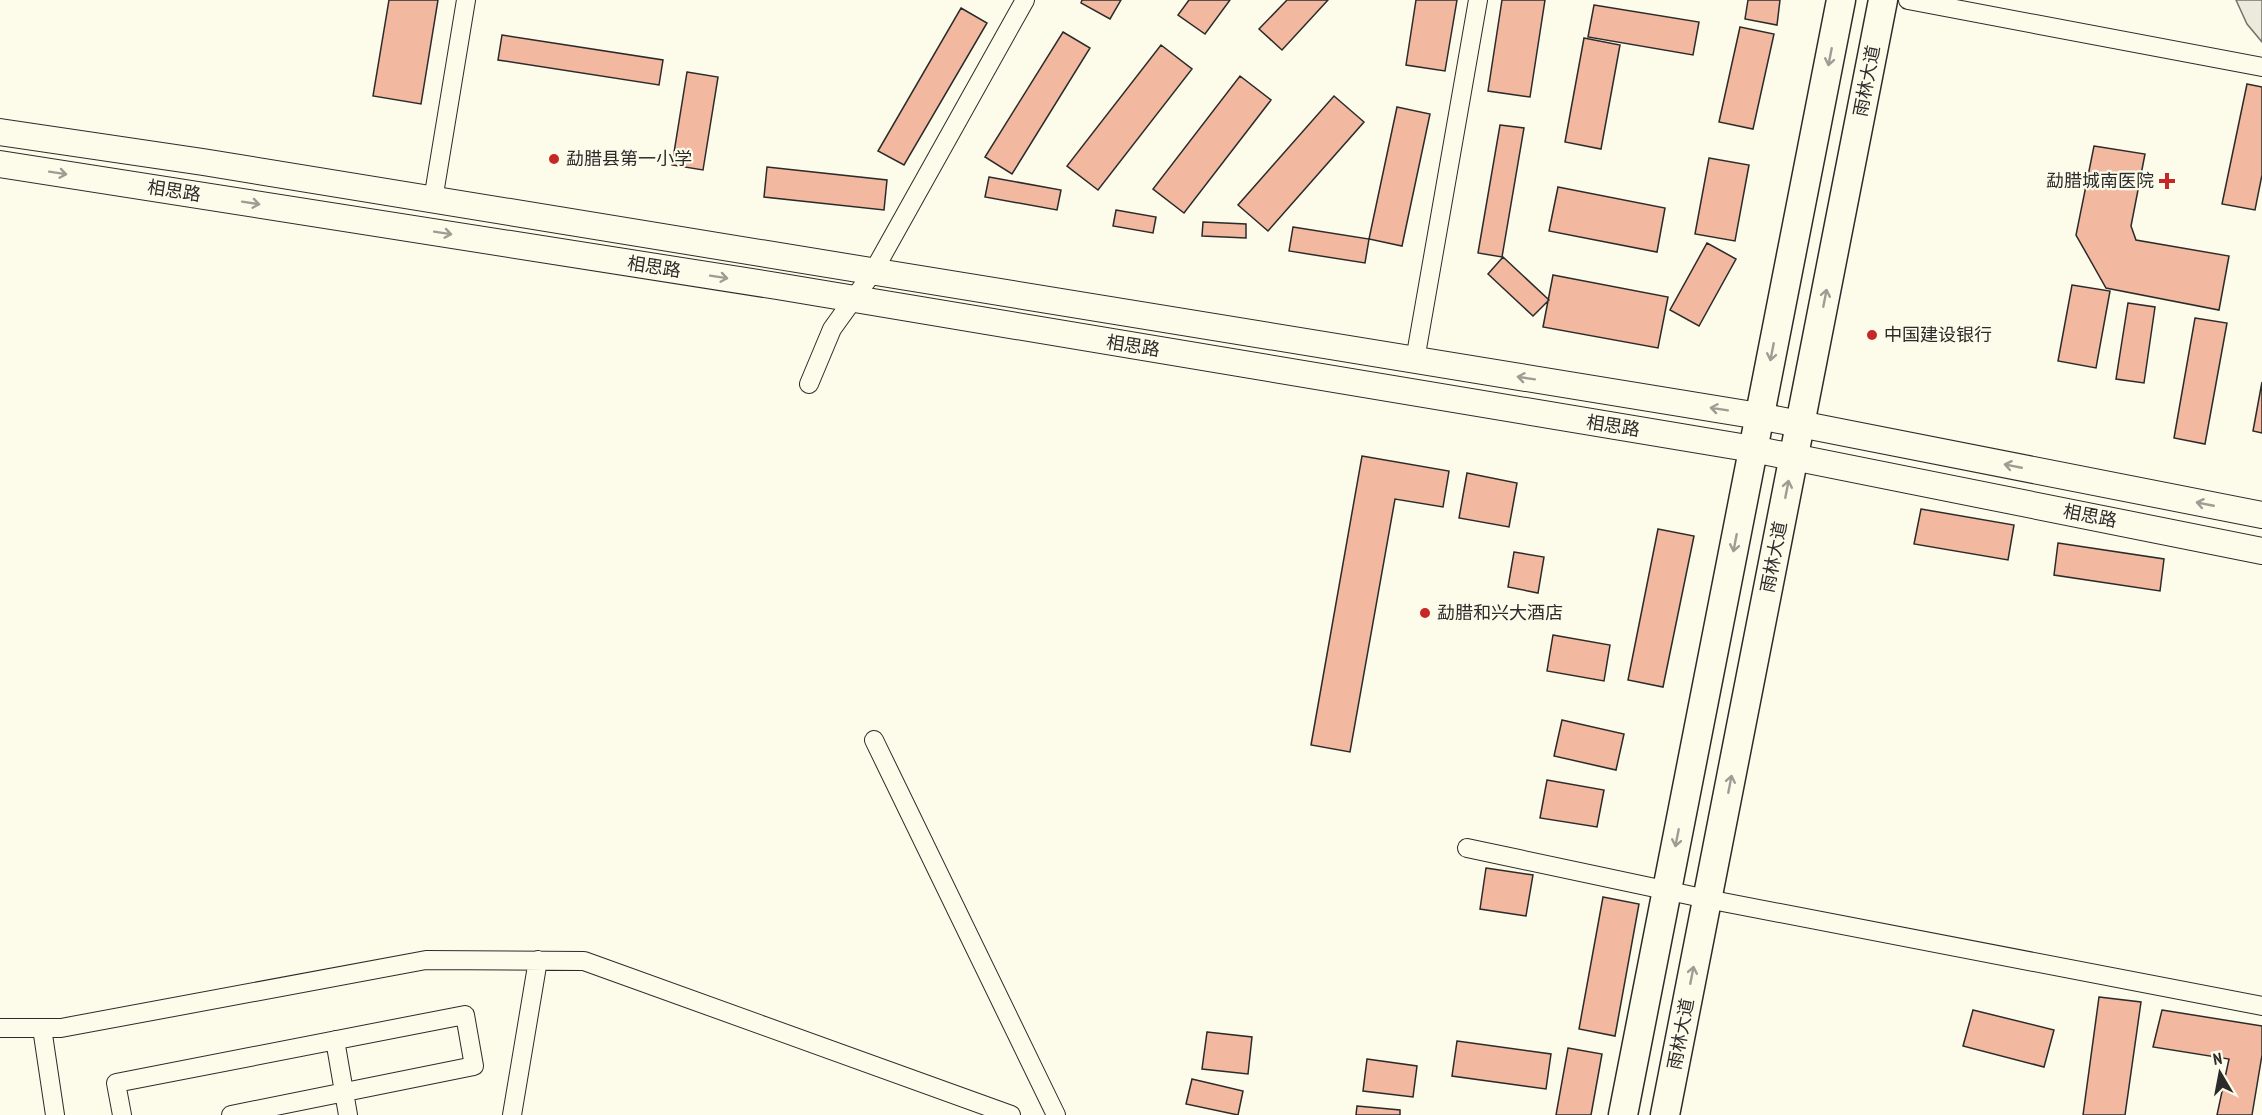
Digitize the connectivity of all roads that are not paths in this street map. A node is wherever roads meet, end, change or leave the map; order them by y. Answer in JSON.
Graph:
{"nodes":[{"id":1,"x":466,"y":0,"type":"edge"},
{"id":2,"x":1025,"y":0,"type":"edge"},
{"id":3,"x":1478,"y":0,"type":"edge"},
{"id":4,"x":1841,"y":0,"type":"edge"},
{"id":5,"x":1883,"y":0,"type":"edge"},
{"id":6,"x":1908,"y":0,"type":"edge"},
{"id":7,"x":2262,"y":67,"type":"edge"},
{"id":8,"x":0,"y":132,"type":"edge"},
{"id":9,"x":0,"y":164,"type":"edge"},
{"id":10,"x":433,"y":200,"type":"junction"},
{"id":11,"x":873,"y":272,"type":"junction"},
{"id":12,"x":853,"y":299,"type":"junction"},
{"id":13,"x":1415,"y":360,"type":"junction"},
{"id":14,"x":809,"y":384,"type":"dead end"},
{"id":15,"x":1759,"y":416,"type":"junction"},
{"id":16,"x":1800,"y":424,"type":"junction"},
{"id":17,"x":1753,"y":449,"type":"junction"},
{"id":18,"x":1794,"y":457,"type":"junction"},
{"id":19,"x":2262,"y":515,"type":"edge"},
{"id":20,"x":2262,"y":551,"type":"edge"},
{"id":21,"x":874,"y":740,"type":"dead end"},
{"id":22,"x":1467,"y":848,"type":"dead end"},
{"id":23,"x":1667,"y":891,"type":"junction"},
{"id":24,"x":1707,"y":899,"type":"junction"},
{"id":25,"x":538,"y":960,"type":"junction"},
{"id":26,"x":2262,"y":1006,"type":"edge"},
{"id":27,"x":0,"y":1028,"type":"edge"},
{"id":28,"x":42,"y":1028,"type":"junction"},
{"id":29,"x":335,"y":1040,"type":"junction"},
{"id":30,"x":345,"y":1092,"type":"junction"},
{"id":31,"x":55,"y":1115,"type":"edge"},
{"id":32,"x":122,"y":1115,"type":"edge"},
{"id":33,"x":231,"y":1115,"type":"edge"},
{"id":34,"x":348,"y":1115,"type":"edge"},
{"id":35,"x":512,"y":1115,"type":"edge"},
{"id":36,"x":1011,"y":1115,"type":"edge"},
{"id":37,"x":1056,"y":1115,"type":"edge"},
{"id":38,"x":1623,"y":1115,"type":"edge"},
{"id":39,"x":1665,"y":1115,"type":"edge"}],
"edges":[{"from":1,"to":10,"type":"street"},
{"from":2,"to":11,"type":"street"},
{"from":3,"to":13,"type":"street"},
{"from":4,"to":15,"type":"highway","one_way":true},
{"from":16,"to":5,"type":"highway","name":"雨林大道","one_way":true},
{"from":6,"to":7,"type":"street"},
{"from":8,"to":10,"type":"main road","name":"相思路"},
{"from":9,"to":12,"type":"main road","name":"相思路","one_way":true},
{"from":10,"to":11,"type":"main road","name":"相思路"},
{"from":11,"to":12,"type":"street"},
{"from":11,"to":13,"type":"main road","name":"相思路"},
{"from":12,"to":14,"type":"street"},
{"from":12,"to":17,"type":"main road","name":"相思路"},
{"from":15,"to":13,"type":"main road","name":"相思路","one_way":true},
{"from":15,"to":16,"type":"main road","name":"相思路"},
{"from":15,"to":17,"type":"highway"},
{"from":16,"to":18,"type":"highway","name":"雨林大道"},
{"from":19,"to":16,"type":"main road","name":"相思路","one_way":true},
{"from":17,"to":18,"type":"main road","name":"相思路"},
{"from":17,"to":23,"type":"highway","one_way":true},
{"from":18,"to":20,"type":"main road","name":"相思路"},
{"from":24,"to":18,"type":"highway","name":"雨林大道","one_way":true},
{"from":21,"to":37,"type":"street"},
{"from":22,"to":23,"type":"street"},
{"from":23,"to":24,"type":"street"},
{"from":23,"to":38,"type":"highway"},
{"from":24,"to":26,"type":"street"},
{"from":39,"to":24,"type":"highway","name":"雨林大道","one_way":true},
{"from":25,"to":28,"type":"street"},
{"from":25,"to":35,"type":"street"},
{"from":25,"to":36,"type":"street"},
{"from":27,"to":28,"type":"street"},
{"from":28,"to":31,"type":"street"},
{"from":29,"to":30,"type":"street"},
{"from":29,"to":30,"type":"street"},
{"from":29,"to":32,"type":"street"},
{"from":30,"to":33,"type":"street"},
{"from":30,"to":34,"type":"street"}]}
